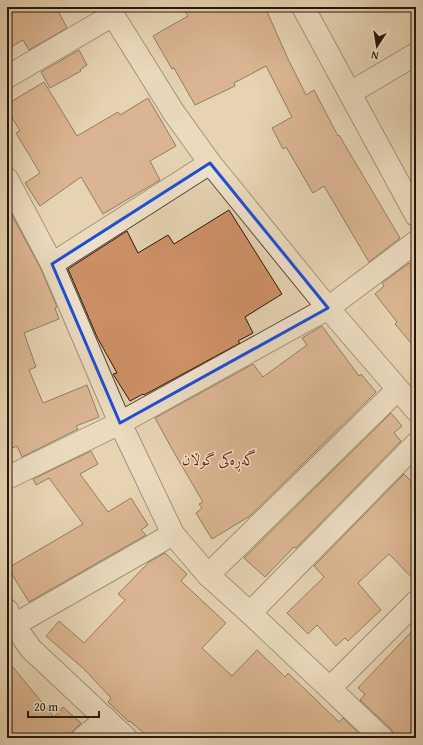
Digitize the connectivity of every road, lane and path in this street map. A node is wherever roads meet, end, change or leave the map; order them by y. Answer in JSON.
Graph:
{"nodes":[{"id":1,"x":303,"y":7,"type":"edge"},
{"id":2,"x":110,"y":11,"type":"edge"},
{"id":3,"x":416,"y":54,"type":"edge"},
{"id":4,"x":7,"y":77,"type":"edge"},
{"id":5,"x":350,"y":93,"type":"junction"},
{"id":6,"x":210,"y":163,"type":"junction"},
{"id":7,"x":7,"y":179,"type":"edge"},
{"id":8,"x":416,"y":215,"type":"edge"},
{"id":9,"x":416,"y":242,"type":"edge"},
{"id":10,"x":52,"y":264,"type":"junction"},
{"id":11,"x":328,"y":308,"type":"junction"},
{"id":12,"x":397,"y":390,"type":"junction"},
{"id":13,"x":416,"y":410,"type":"edge"},
{"id":14,"x":120,"y":423,"type":"junction"},
{"id":15,"x":416,"y":444,"type":"edge"},
{"id":16,"x":7,"y":478,"type":"edge"},
{"id":17,"x":173,"y":534,"type":"junction"},
{"id":18,"x":208,"y":575,"type":"junction"},
{"id":19,"x":416,"y":602,"type":"edge"},
{"id":20,"x":250,"y":613,"type":"junction"},
{"id":21,"x":9,"y":621,"type":"edge"},
{"id":22,"x":330,"y":688,"type":"junction"},
{"id":23,"x":106,"y":719,"type":"junction"},
{"id":24,"x":83,"y":738,"type":"edge"},
{"id":25,"x":126,"y":738,"type":"edge"},
{"id":26,"x":382,"y":738,"type":"edge"}],
"edges":[{"from":1,"to":5,"type":"street"},
{"from":2,"to":4,"type":"street"},
{"from":2,"to":6,"type":"street"},
{"from":3,"to":5,"type":"street"},
{"from":5,"to":8,"type":"street"},
{"from":6,"to":10,"type":"street"},
{"from":6,"to":11,"type":"street"},
{"from":7,"to":10,"type":"street"},
{"from":9,"to":11,"type":"street"},
{"from":10,"to":14,"type":"street"},
{"from":11,"to":12,"type":"street"},
{"from":11,"to":14,"type":"street"},
{"from":12,"to":13,"type":"street"},
{"from":12,"to":18,"type":"street"},
{"from":14,"to":16,"type":"street"},
{"from":14,"to":17,"type":"street"},
{"from":15,"to":20,"type":"street"},
{"from":17,"to":18,"type":"street"},
{"from":17,"to":21,"type":"street"},
{"from":18,"to":20,"type":"street"},
{"from":19,"to":22,"type":"street"},
{"from":20,"to":22,"type":"street"},
{"from":21,"to":23,"type":"street"},
{"from":22,"to":26,"type":"street"},
{"from":23,"to":24,"type":"street"},
{"from":23,"to":25,"type":"street"}]}
